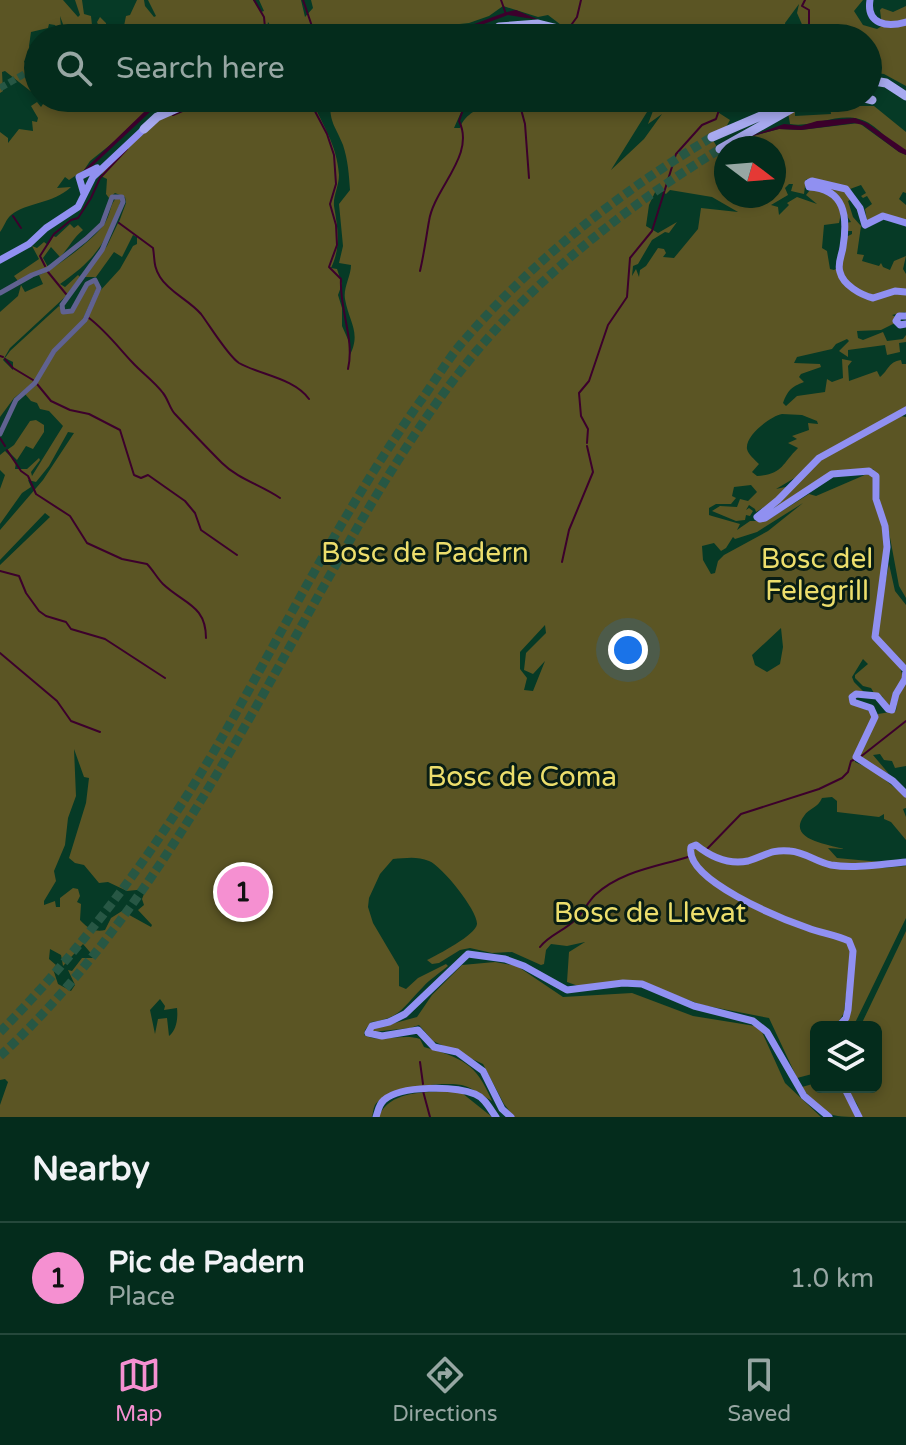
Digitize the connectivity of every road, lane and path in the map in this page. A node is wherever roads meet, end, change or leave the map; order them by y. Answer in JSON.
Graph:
{"nodes":[{"id":1,"x":870,"y":0,"type":"edge"},
{"id":2,"x":906,"y":22,"type":"edge"},
{"id":3,"x":882,"y":80,"type":"edge"},
{"id":4,"x":906,"y":94,"type":"edge"},
{"id":5,"x":163,"y":112,"type":"edge"},
{"id":6,"x":168,"y":112,"type":"edge"},
{"id":7,"x":770,"y":112,"type":"edge"},
{"id":8,"x":785,"y":112,"type":"edge"},
{"id":9,"x":143,"y":128,"type":"junction"},
{"id":10,"x":716,"y":135,"type":"tunnel mouth"},
{"id":11,"x":743,"y":136,"type":"edge"},
{"id":12,"x":906,"y":223,"type":"edge"},
{"id":13,"x":0,"y":260,"type":"edge"},
{"id":14,"x":906,"y":292,"type":"edge"},
{"id":15,"x":0,"y":293,"type":"edge"},
{"id":16,"x":906,"y":316,"type":"edge"},
{"id":17,"x":906,"y":324,"type":"edge"},
{"id":18,"x":906,"y":410,"type":"edge"},
{"id":19,"x":0,"y":434,"type":"edge"},
{"id":20,"x":906,"y":794,"type":"edge"},
{"id":21,"x":906,"y":862,"type":"edge"},
{"id":22,"x":843,"y":1021,"type":"edge"},
{"id":23,"x":847,"y":1093,"type":"edge"},
{"id":24,"x":376,"y":1117,"type":"edge"},
{"id":25,"x":496,"y":1117,"type":"edge"},
{"id":26,"x":511,"y":1117,"type":"edge"},
{"id":27,"x":829,"y":1117,"type":"edge"},
{"id":28,"x":859,"y":1117,"type":"edge"}],
"edges":[{"from":1,"to":2,"type":"main road"},
{"from":3,"to":4,"type":"highway"},
{"from":5,"to":9,"type":"main road"},
{"from":6,"to":9,"type":"highway"},
{"from":7,"to":10,"type":"highway"},
{"from":8,"to":11,"type":"highway"},
{"from":9,"to":13,"type":"main road"},
{"from":12,"to":14,"type":"main road"},
{"from":15,"to":19,"type":"street"},
{"from":16,"to":17,"type":"main road"},
{"from":18,"to":20,"type":"main road"},
{"from":21,"to":22,"type":"main road"},
{"from":23,"to":28,"type":"main road"},
{"from":24,"to":25,"type":"main road"},
{"from":26,"to":27,"type":"main road"}]}
